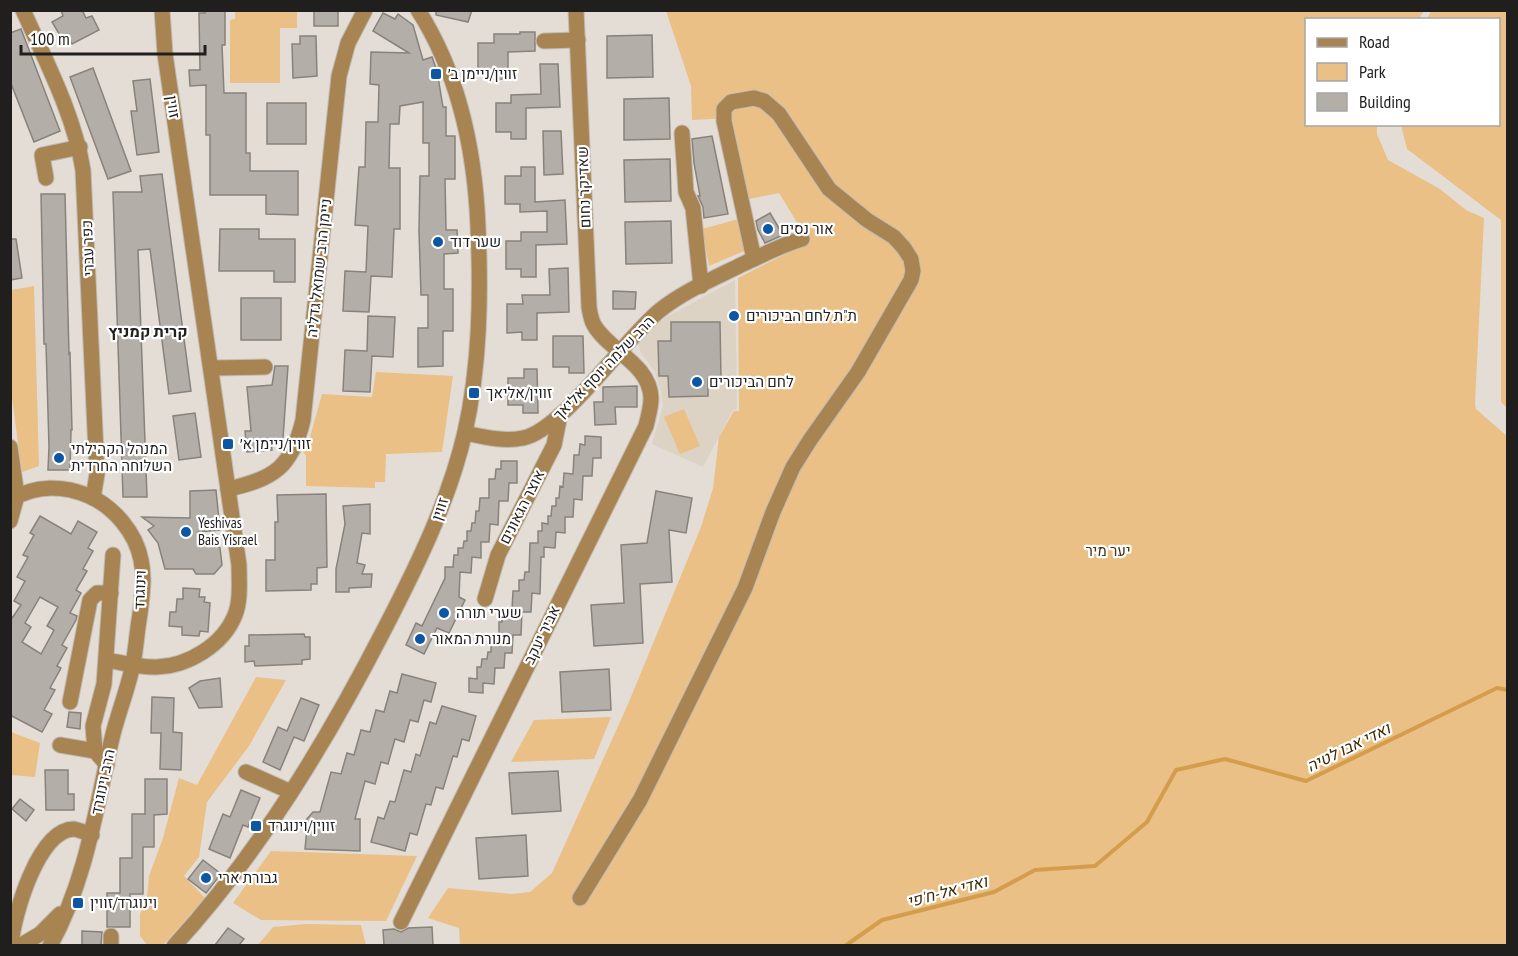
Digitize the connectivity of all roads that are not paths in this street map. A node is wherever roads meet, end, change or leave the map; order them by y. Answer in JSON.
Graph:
{"nodes":[{"id":1,"x":23,"y":10,"type":"edge"},
{"id":2,"x":162,"y":10,"type":"edge"},
{"id":3,"x":365,"y":10,"type":"edge"},
{"id":4,"x":418,"y":10,"type":"edge"},
{"id":5,"x":576,"y":10,"type":"edge"},
{"id":6,"x":578,"y":40,"type":"junction"},
{"id":7,"x":544,"y":41,"type":"dead end"},
{"id":8,"x":682,"y":133,"type":"dead end"},
{"id":9,"x":80,"y":147,"type":"junction"},
{"id":10,"x":46,"y":178,"type":"dead end"},
{"id":11,"x":802,"y":239,"type":"dead end"},
{"id":12,"x":754,"y":259,"type":"junction"},
{"id":13,"x":701,"y":286,"type":"junction"},
{"id":14,"x":620,"y":351,"type":"junction"},
{"id":15,"x":265,"y":367,"type":"dead end"},
{"id":16,"x":211,"y":368,"type":"junction"},
{"id":17,"x":560,"y":415,"type":"junction"},
{"id":18,"x":465,"y":433,"type":"junction"},
{"id":19,"x":10,"y":447,"type":"edge"},
{"id":20,"x":228,"y":489,"type":"junction"},
{"id":21,"x":14,"y":498,"type":"edge"},
{"id":22,"x":93,"y":498,"type":"junction"},
{"id":23,"x":10,"y":521,"type":"edge"},
{"id":24,"x":113,"y":555,"type":"dead end"},
{"id":25,"x":111,"y":593,"type":"junction"},
{"id":26,"x":485,"y":599,"type":"dead end"},
{"id":27,"x":106,"y":660,"type":"junction"},
{"id":28,"x":133,"y":664,"type":"junction"},
{"id":29,"x":70,"y":702,"type":"dead end"},
{"id":30,"x":60,"y":745,"type":"dead end"},
{"id":31,"x":95,"y":752,"type":"junction"},
{"id":32,"x":107,"y":765,"type":"junction"},
{"id":33,"x":246,"y":772,"type":"dead end"},
{"id":34,"x":291,"y":792,"type":"junction"},
{"id":35,"x":92,"y":835,"type":"junction"},
{"id":36,"x":580,"y":898,"type":"dead end"},
{"id":37,"x":71,"y":899,"type":"junction"},
{"id":38,"x":401,"y":922,"type":"dead end"},
{"id":39,"x":20,"y":945,"type":"edge"},
{"id":40,"x":50,"y":945,"type":"edge"},
{"id":41,"x":174,"y":945,"type":"edge"}],
"edges":[{"from":1,"to":9,"type":"street","name":"כפר עברי"},
{"from":2,"to":16,"type":"street","name":"זווין"},
{"from":3,"to":20,"type":"street","name":"ניימן הרב שמואל גדליה"},
{"from":4,"to":18,"type":"street","name":"זווין"},
{"from":5,"to":6,"type":"street","name":"שאדיקר נחום"},
{"from":6,"to":7,"type":"street"},
{"from":6,"to":14,"type":"street","name":"שאדיקר נחום"},
{"from":8,"to":13,"type":"street"},
{"from":9,"to":10,"type":"street"},
{"from":9,"to":22,"type":"street","name":"כפר עברי"},
{"from":11,"to":12,"type":"street","name":"הרב שלמה יוסף אליאך"},
{"from":12,"to":13,"type":"street","name":"הרב שלמה יוסף אליאך"},
{"from":12,"to":36,"type":"street"},
{"from":13,"to":14,"type":"street","name":"הרב שלמה יוסף אליאך"},
{"from":14,"to":17,"type":"street","name":"הרב שלמה יוסף אליאך"},
{"from":14,"to":38,"type":"street","name":"אביר יעקב"},
{"from":15,"to":16,"type":"street"},
{"from":16,"to":20,"type":"street","name":"זווין"},
{"from":17,"to":18,"type":"street","name":"הרב שלמה יוסף אליאך"},
{"from":17,"to":26,"type":"street","name":"אוצר הגאונים"},
{"from":18,"to":34,"type":"street","name":"זווין"},
{"from":19,"to":21,"type":"street"},
{"from":20,"to":28,"type":"street","name":"זווין"},
{"from":21,"to":22,"type":"street","name":"וינוגרד"},
{"from":21,"to":23,"type":"street"},
{"from":22,"to":28,"type":"street","name":"וינוגרד"},
{"from":24,"to":25,"type":"street"},
{"from":25,"to":27,"type":"street"},
{"from":25,"to":29,"type":"street"},
{"from":27,"to":28,"type":"street","name":"זווין"},
{"from":27,"to":31,"type":"street"},
{"from":28,"to":32,"type":"street","name":"הרב וינוגרד"},
{"from":30,"to":31,"type":"street"},
{"from":31,"to":32,"type":"street"},
{"from":32,"to":35,"type":"street","name":"הרב וינוגרד"},
{"from":33,"to":34,"type":"street"},
{"from":34,"to":41,"type":"street","name":"זווין"},
{"from":35,"to":37,"type":"street","name":"הרב וינוגרד"},
{"from":35,"to":39,"type":"street"},
{"from":37,"to":39,"type":"street","name":"הרב וינוגרד"},
{"from":37,"to":40,"type":"street","name":"הרב וינוגרד"}]}
